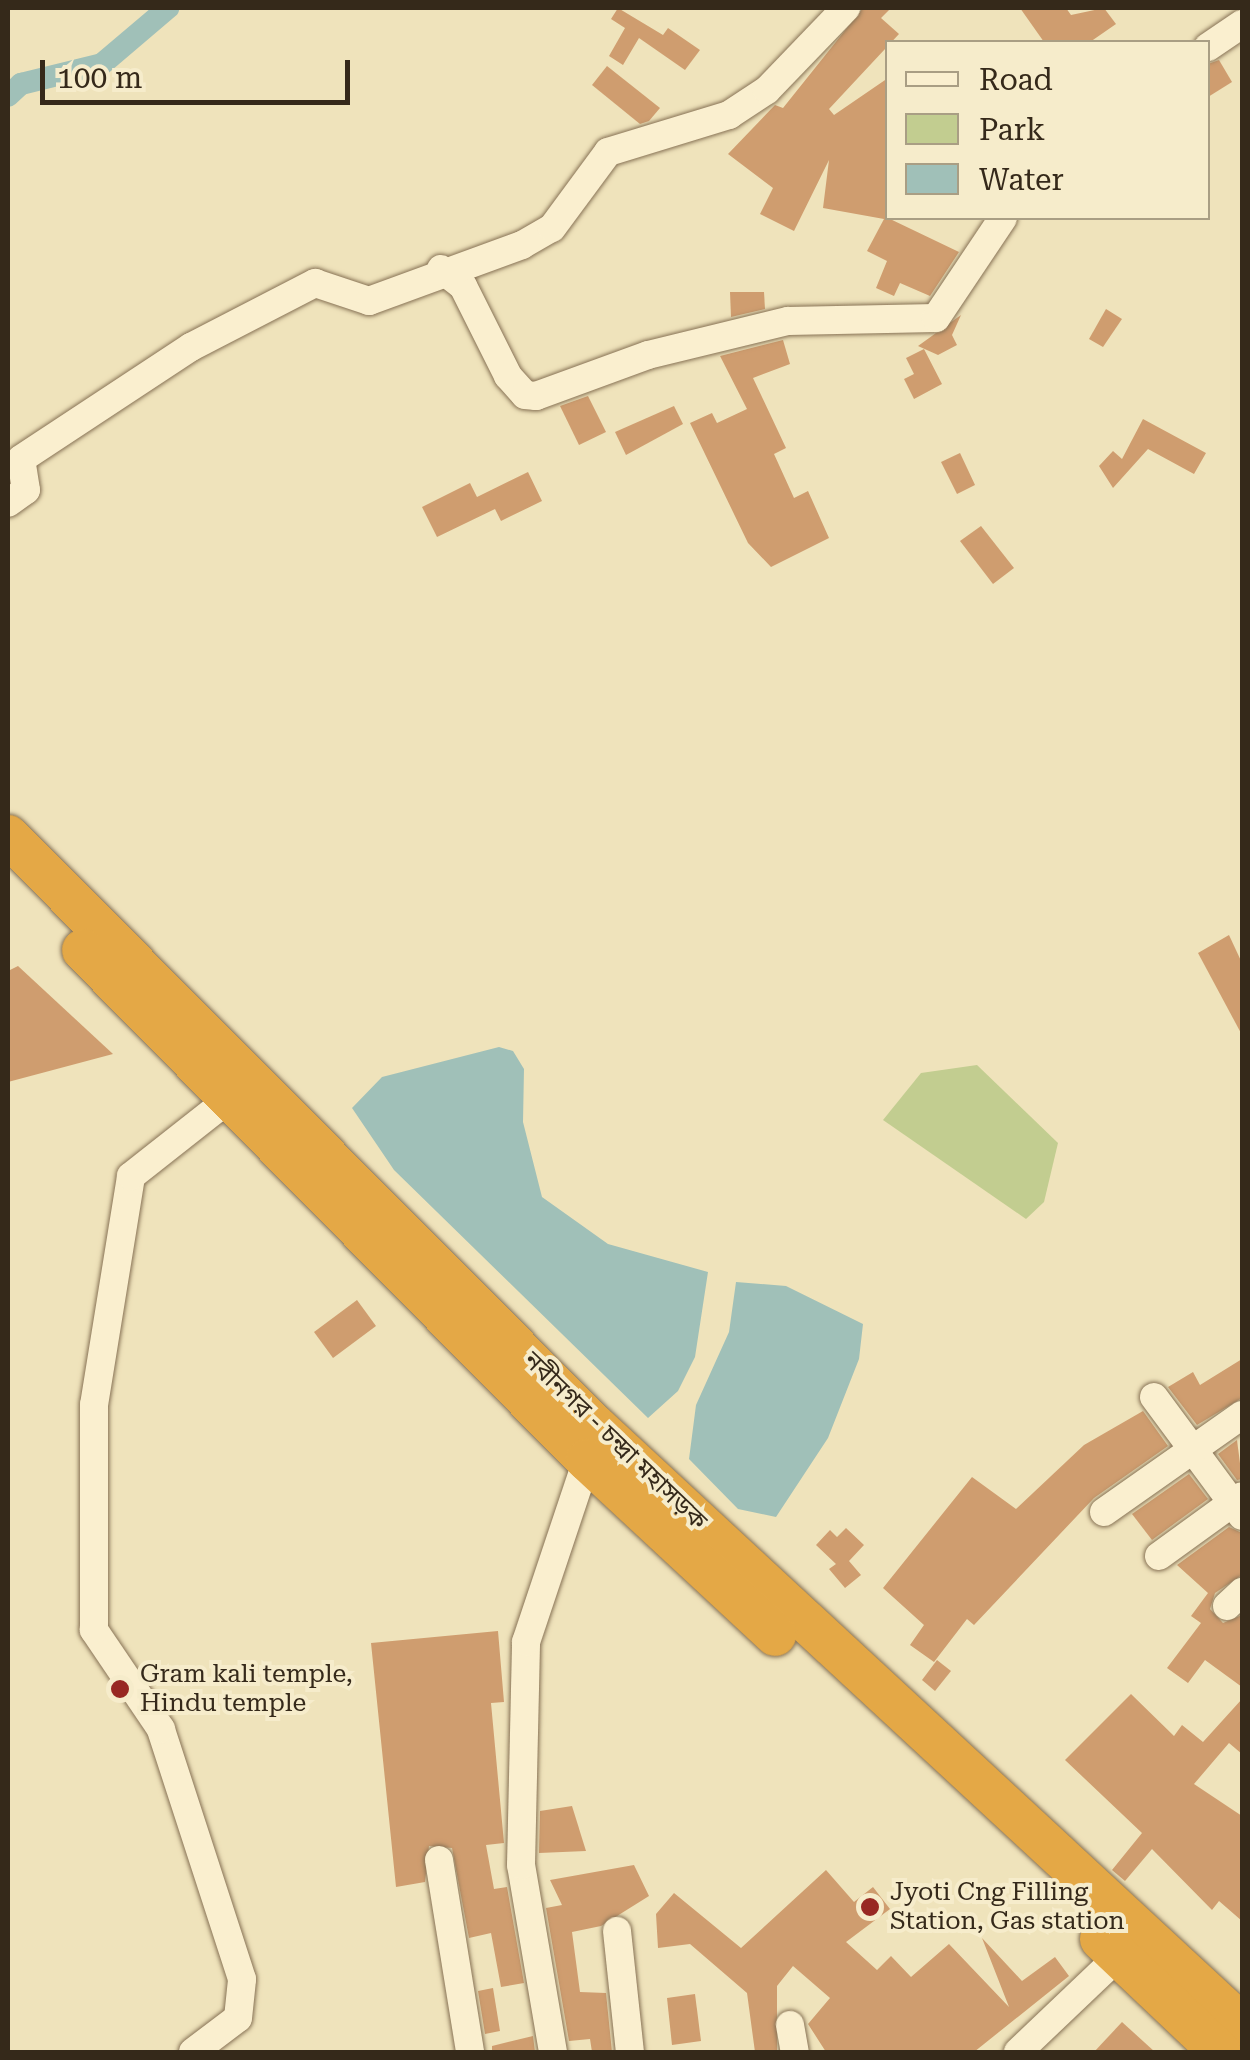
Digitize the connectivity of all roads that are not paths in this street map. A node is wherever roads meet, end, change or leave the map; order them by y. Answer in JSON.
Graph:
{"nodes":[{"id":1,"x":846,"y":8,"type":"edge"},
{"id":2,"x":1242,"y":24,"type":"edge"},
{"id":3,"x":1210,"y":46,"type":"edge"},
{"id":4,"x":1001,"y":220,"type":"edge"},
{"id":5,"x":441,"y":269,"type":"junction"},
{"id":6,"x":8,"y":503,"type":"edge"},
{"id":7,"x":8,"y":836,"type":"edge"},
{"id":8,"x":8,"y":873,"type":"edge"},
{"id":9,"x":158,"y":1005,"type":"junction"},
{"id":10,"x":229,"y":1099,"type":"junction"},
{"id":11,"x":1154,"y":1398,"type":"dead end"},
{"id":12,"x":1242,"y":1415,"type":"edge"},
{"id":13,"x":1193,"y":1448,"type":"junction"},
{"id":14,"x":588,"y":1460,"type":"junction"},
{"id":15,"x":1239,"y":1505,"type":"edge"},
{"id":16,"x":1104,"y":1512,"type":"dead end"},
{"id":17,"x":1159,"y":1556,"type":"dead end"},
{"id":18,"x":439,"y":1860,"type":"dead end"},
{"id":19,"x":617,"y":1931,"type":"dead end"},
{"id":20,"x":1120,"y":1955,"type":"junction"},
{"id":21,"x":1242,"y":2025,"type":"edge"},
{"id":22,"x":192,"y":2052,"type":"edge"},
{"id":23,"x":470,"y":2052,"type":"edge"},
{"id":24,"x":553,"y":2052,"type":"edge"},
{"id":25,"x":630,"y":2052,"type":"edge"},
{"id":26,"x":1018,"y":2052,"type":"edge"},
{"id":27,"x":1220,"y":2052,"type":"edge"}],
"edges":[{"from":1,"to":5,"type":"street"},
{"from":2,"to":3,"type":"street"},
{"from":4,"to":5,"type":"street"},
{"from":5,"to":6,"type":"street"},
{"from":7,"to":9,"type":"highway","name":"নবীনগর - চন্দ্রা মহাসড়ক"},
{"from":8,"to":9,"type":"highway","name":"নবীনগর - চন্দ্রা মহাসড়ক"},
{"from":9,"to":10,"type":"highway","name":"নবীনগর - চন্দ্রা মহাসড়ক"},
{"from":9,"to":21,"type":"highway","name":"নবীনগর - চন্দ্রা মহাসড়ক"},
{"from":10,"to":14,"type":"highway","name":"নবীনগর - চন্দ্রা মহাসড়ক"},
{"from":10,"to":22,"type":"street"},
{"from":11,"to":13,"type":"street"},
{"from":12,"to":13,"type":"street"},
{"from":13,"to":15,"type":"street"},
{"from":13,"to":16,"type":"street"},
{"from":14,"to":20,"type":"highway","name":"নবীনগর - চন্দ্রা মহাসড়ক"},
{"from":14,"to":24,"type":"street"},
{"from":15,"to":17,"type":"street"},
{"from":18,"to":23,"type":"street"},
{"from":19,"to":25,"type":"street"},
{"from":20,"to":26,"type":"street"},
{"from":20,"to":27,"type":"highway","name":"নবীনগর - চন্দ্রা মহাসড়ক"}]}
